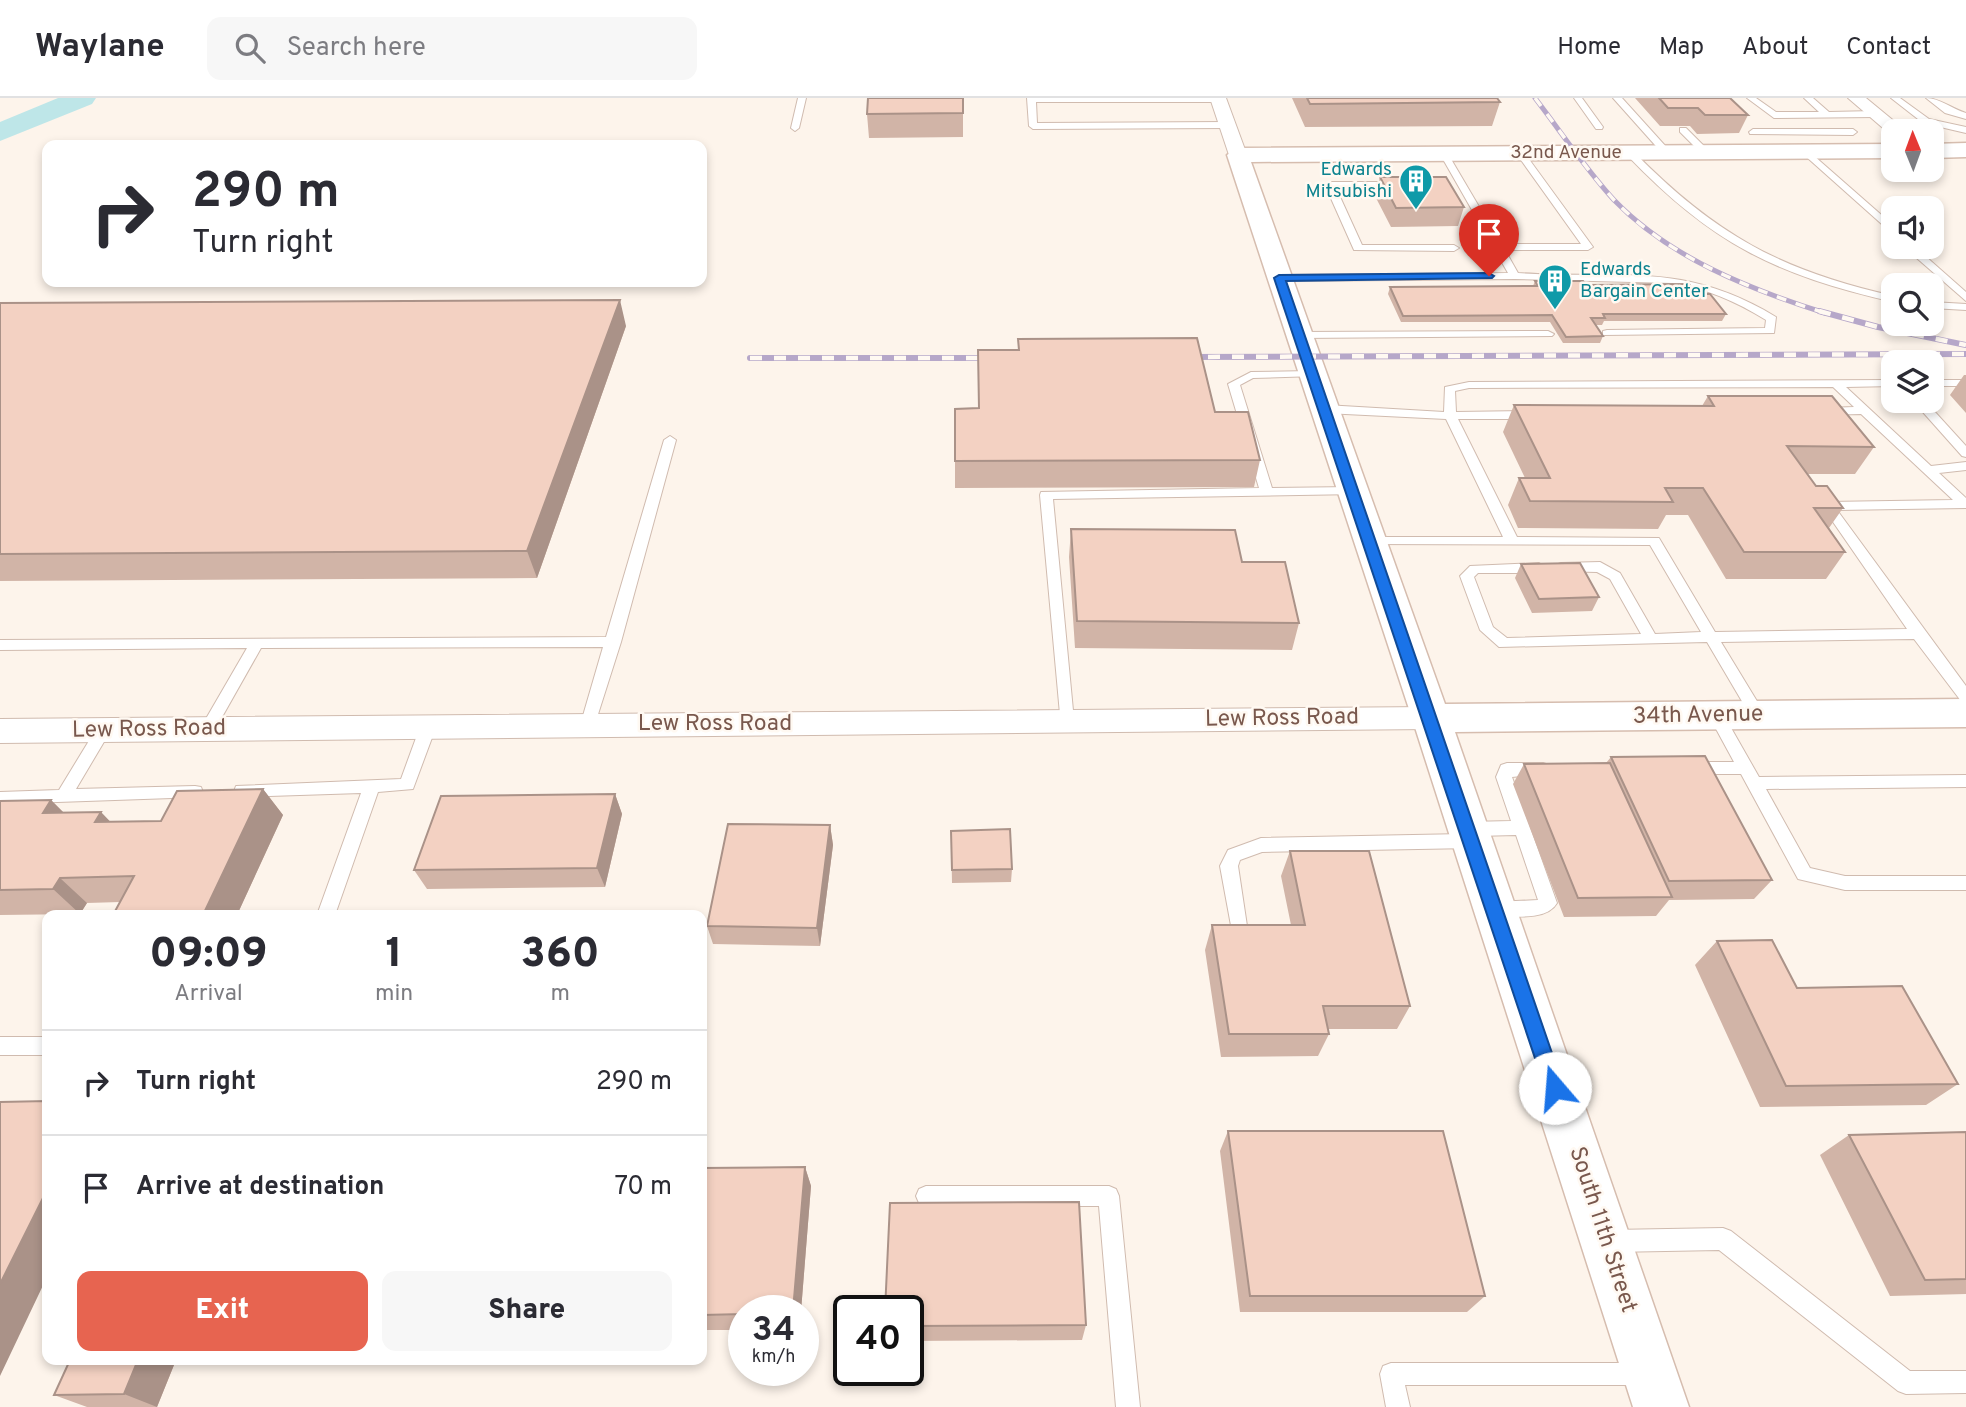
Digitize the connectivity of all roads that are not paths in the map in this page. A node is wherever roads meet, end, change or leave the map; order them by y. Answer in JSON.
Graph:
{"nodes":[{"id":1,"x":802,"y":98,"type":"edge"},
{"id":2,"x":1578,"y":98,"type":"edge"},
{"id":3,"x":1617,"y":98,"type":"edge"},
{"id":4,"x":1751,"y":98,"type":"edge"},
{"id":5,"x":1808,"y":98,"type":"edge"},
{"id":6,"x":1856,"y":98,"type":"edge"},
{"id":7,"x":1895,"y":98,"type":"edge"},
{"id":8,"x":1930,"y":98,"type":"edge"},
{"id":9,"x":1031,"y":99,"type":"edge"},
{"id":10,"x":1219,"y":99,"type":"edge"},
{"id":11,"x":1876,"y":114,"type":"junction"},
{"id":12,"x":1828,"y":115,"type":"junction"},
{"id":13,"x":1966,"y":116,"type":"edge"},
{"id":14,"x":1882,"y":119,"type":"edge"},
{"id":15,"x":1744,"y":124,"type":"edge"},
{"id":16,"x":1599,"y":127,"type":"dead end"},
{"id":17,"x":795,"y":128,"type":"dead end"},
{"id":18,"x":1683,"y":130,"type":"edge"},
{"id":19,"x":1966,"y":130,"type":"edge"},
{"id":20,"x":1753,"y":132,"type":"junction"},
{"id":21,"x":1853,"y":132,"type":"dead end"},
{"id":22,"x":1233,"y":140,"type":"junction"},
{"id":23,"x":1966,"y":150,"type":"edge"},
{"id":24,"x":1881,"y":151,"type":"edge"},
{"id":25,"x":1944,"y":151,"type":"edge"},
{"id":26,"x":1666,"y":152,"type":"junction"},
{"id":27,"x":1705,"y":152,"type":"junction"},
{"id":28,"x":1773,"y":152,"type":"junction"},
{"id":29,"x":1805,"y":152,"type":"junction"},
{"id":30,"x":1520,"y":153,"type":"junction"},
{"id":31,"x":1630,"y":153,"type":"junction"},
{"id":32,"x":1444,"y":154,"type":"junction"},
{"id":33,"x":1409,"y":185,"type":"edge"},
{"id":34,"x":1449,"y":185,"type":"edge"},
{"id":35,"x":1462,"y":185,"type":"junction"},
{"id":36,"x":1881,"y":220,"type":"edge"},
{"id":37,"x":1498,"y":247,"type":"junction"},
{"id":38,"x":1454,"y":248,"type":"dead end"},
{"id":39,"x":1922,"y":259,"type":"edge"},
{"id":40,"x":1515,"y":276,"type":"junction"},
{"id":41,"x":1279,"y":278,"type":"junction"},
{"id":42,"x":1881,"y":296,"type":"edge"},
{"id":43,"x":1966,"y":298,"type":"edge"},
{"id":44,"x":1944,"y":306,"type":"edge"},
{"id":45,"x":1966,"y":307,"type":"edge"},
{"id":46,"x":1607,"y":333,"type":"dead end"},
{"id":47,"x":1548,"y":334,"type":"dead end"},
{"id":48,"x":1299,"y":335,"type":"junction"},
{"id":49,"x":1881,"y":383,"type":"edge"},
{"id":50,"x":1944,"y":383,"type":"edge"},
{"id":51,"x":1966,"y":383,"type":"edge"},
{"id":52,"x":1836,"y":384,"type":"junction"},
{"id":53,"x":1318,"y":391,"type":"junction"},
{"id":54,"x":1864,"y":410,"type":"junction"},
{"id":55,"x":1810,"y":412,"type":"edge"},
{"id":56,"x":1930,"y":413,"type":"edge"},
{"id":57,"x":1547,"y":415,"type":"edge"},
{"id":58,"x":1450,"y":416,"type":"junction"},
{"id":59,"x":670,"y":440,"type":"dead end"},
{"id":60,"x":1966,"y":453,"type":"edge"},
{"id":61,"x":1966,"y":466,"type":"edge"},
{"id":62,"x":1928,"y":470,"type":"junction"},
{"id":63,"x":1353,"y":491,"type":"junction"},
{"id":64,"x":1267,"y":492,"type":"junction"},
{"id":65,"x":1964,"y":503,"type":"edge"},
{"id":66,"x":1370,"y":541,"type":"junction"},
{"id":67,"x":1512,"y":541,"type":"junction"},
{"id":68,"x":1918,"y":635,"type":"junction"},
{"id":69,"x":1711,"y":637,"type":"junction"},
{"id":70,"x":1651,"y":639,"type":"junction"},
{"id":71,"x":614,"y":642,"type":"junction"},
{"id":72,"x":257,"y":643,"type":"junction"},
{"id":73,"x":0,"y":645,"type":"edge"},
{"id":74,"x":1966,"y":698,"type":"edge"},
{"id":75,"x":1966,"y":713,"type":"edge"},
{"id":76,"x":1717,"y":716,"type":"junction"},
{"id":77,"x":1758,"y":716,"type":"junction"},
{"id":78,"x":1431,"y":718,"type":"junction"},
{"id":79,"x":1066,"y":721,"type":"junction"},
{"id":80,"x":589,"y":726,"type":"junction"},
{"id":81,"x":428,"y":727,"type":"junction"},
{"id":82,"x":208,"y":729,"type":"junction"},
{"id":83,"x":103,"y":730,"type":"junction"},
{"id":84,"x":0,"y":731,"type":"edge"},
{"id":85,"x":1675,"y":768,"type":"edge"},
{"id":86,"x":1563,"y":769,"type":"edge"},
{"id":87,"x":1749,"y":776,"type":"junction"},
{"id":88,"x":1966,"y":781,"type":"edge"},
{"id":89,"x":372,"y":786,"type":"junction"},
{"id":90,"x":64,"y":796,"type":"junction"},
{"id":91,"x":0,"y":798,"type":"edge"},
{"id":92,"x":1522,"y":828,"type":"junction"},
{"id":93,"x":1470,"y":835,"type":"junction"},
{"id":94,"x":1966,"y":883,"type":"edge"},
{"id":95,"x":1495,"y":909,"type":"junction"},
{"id":96,"x":328,"y":910,"type":"edge"},
{"id":97,"x":1238,"y":926,"type":"edge"},
{"id":98,"x":0,"y":1046,"type":"edge"},
{"id":99,"x":42,"y":1046,"type":"edge"},
{"id":100,"x":926,"y":1196,"type":"dead end"},
{"id":101,"x":1606,"y":1241,"type":"junction"},
{"id":102,"x":1966,"y":1382,"type":"edge"},
{"id":103,"x":1656,"y":1391,"type":"edge"},
{"id":104,"x":1128,"y":1407,"type":"edge"},
{"id":105,"x":1398,"y":1407,"type":"edge"}],
"edges":[{"from":1,"to":17,"type":"lane"},
{"from":2,"to":16,"type":"lane"},
{"from":3,"to":26,"type":"lane"},
{"from":4,"to":12,"type":"lane"},
{"from":5,"to":12,"type":"lane"},
{"from":6,"to":11,"type":"street"},
{"from":7,"to":19,"type":"lane"},
{"from":8,"to":13,"type":"lane"},
{"from":9,"to":10,"type":"lane"},
{"from":9,"to":22,"type":"lane"},
{"from":10,"to":22,"type":"street","name":"South 11th Street"},
{"from":11,"to":12,"type":"lane"},
{"from":11,"to":14,"type":"street"},
{"from":15,"to":20,"type":"lane"},
{"from":18,"to":27,"type":"lane"},
{"from":20,"to":21,"type":"lane"},
{"from":20,"to":28,"type":"lane"},
{"from":22,"to":32,"type":"street","name":"32nd Avenue"},
{"from":22,"to":41,"type":"street","name":"South 11th Street"},
{"from":23,"to":25,"type":"street"},
{"from":24,"to":29,"type":"street","name":"32nd Avenue"},
{"from":26,"to":27,"type":"street","name":"32nd Avenue"},
{"from":26,"to":31,"type":"street","name":"32nd Avenue"},
{"from":27,"to":28,"type":"street","name":"32nd Avenue"},
{"from":28,"to":29,"type":"street","name":"32nd Avenue"},
{"from":29,"to":36,"type":"lane"},
{"from":30,"to":31,"type":"street","name":"32nd Avenue"},
{"from":30,"to":32,"type":"street","name":"32nd Avenue"},
{"from":30,"to":37,"type":"lane"},
{"from":31,"to":42,"type":"lane"},
{"from":32,"to":35,"type":"lane"},
{"from":33,"to":38,"type":"lane"},
{"from":34,"to":35,"type":"lane"},
{"from":35,"to":37,"type":"lane"},
{"from":37,"to":40,"type":"lane"},
{"from":39,"to":43,"type":"lane"},
{"from":40,"to":41,"type":"lane"},
{"from":40,"to":46,"type":"lane"},
{"from":41,"to":48,"type":"street","name":"South 11th Street"},
{"from":44,"to":45,"type":"lane"},
{"from":47,"to":48,"type":"lane"},
{"from":48,"to":53,"type":"street","name":"South 11th Street"},
{"from":49,"to":52,"type":"lane"},
{"from":50,"to":51,"type":"lane"},
{"from":52,"to":54,"type":"lane"},
{"from":52,"to":58,"type":"lane"},
{"from":53,"to":58,"type":"lane"},
{"from":53,"to":63,"type":"street","name":"South 11th Street"},
{"from":53,"to":64,"type":"lane"},
{"from":54,"to":55,"type":"lane"},
{"from":54,"to":62,"type":"lane"},
{"from":56,"to":60,"type":"lane"},
{"from":57,"to":58,"type":"lane"},
{"from":58,"to":67,"type":"lane"},
{"from":59,"to":71,"type":"lane"},
{"from":61,"to":62,"type":"lane"},
{"from":62,"to":65,"type":"lane"},
{"from":63,"to":64,"type":"lane"},
{"from":63,"to":66,"type":"street","name":"South 11th Street"},
{"from":64,"to":79,"type":"lane"},
{"from":65,"to":68,"type":"lane"},
{"from":66,"to":67,"type":"lane"},
{"from":66,"to":78,"type":"street","name":"South 11th Street"},
{"from":67,"to":69,"type":"lane"},
{"from":68,"to":69,"type":"lane"},
{"from":68,"to":74,"type":"lane"},
{"from":69,"to":70,"type":"lane"},
{"from":69,"to":77,"type":"lane"},
{"from":70,"to":70,"type":"lane"},
{"from":71,"to":72,"type":"lane"},
{"from":71,"to":80,"type":"lane"},
{"from":72,"to":73,"type":"lane"},
{"from":72,"to":82,"type":"lane"},
{"from":75,"to":77,"type":"street","name":"34th Avenue"},
{"from":76,"to":77,"type":"street","name":"34th Avenue"},
{"from":76,"to":78,"type":"street","name":"34th Avenue"},
{"from":76,"to":87,"type":"lane"},
{"from":78,"to":79,"type":"street","name":"Lew Ross Road"},
{"from":78,"to":93,"type":"street","name":"South 11th Street"},
{"from":79,"to":80,"type":"street","name":"Lew Ross Road"},
{"from":80,"to":81,"type":"street","name":"Lew Ross Road"},
{"from":81,"to":82,"type":"street","name":"Lew Ross Road"},
{"from":81,"to":89,"type":"lane"},
{"from":82,"to":83,"type":"street","name":"Lew Ross Road"},
{"from":83,"to":84,"type":"street","name":"Lew Ross Road"},
{"from":83,"to":90,"type":"lane"},
{"from":85,"to":87,"type":"lane"},
{"from":86,"to":92,"type":"lane"},
{"from":87,"to":88,"type":"lane"},
{"from":87,"to":94,"type":"lane"},
{"from":89,"to":90,"type":"lane"},
{"from":89,"to":96,"type":"lane"},
{"from":90,"to":91,"type":"lane"},
{"from":92,"to":93,"type":"lane"},
{"from":92,"to":95,"type":"lane"},
{"from":93,"to":95,"type":"street","name":"South 11th Street"},
{"from":93,"to":97,"type":"lane"},
{"from":95,"to":101,"type":"street","name":"South 11th Street"},
{"from":98,"to":99,"type":"lane"},
{"from":100,"to":104,"type":"lane"},
{"from":101,"to":102,"type":"lane"},
{"from":101,"to":103,"type":"street","name":"South 11th Street"},
{"from":103,"to":105,"type":"lane"}]}
